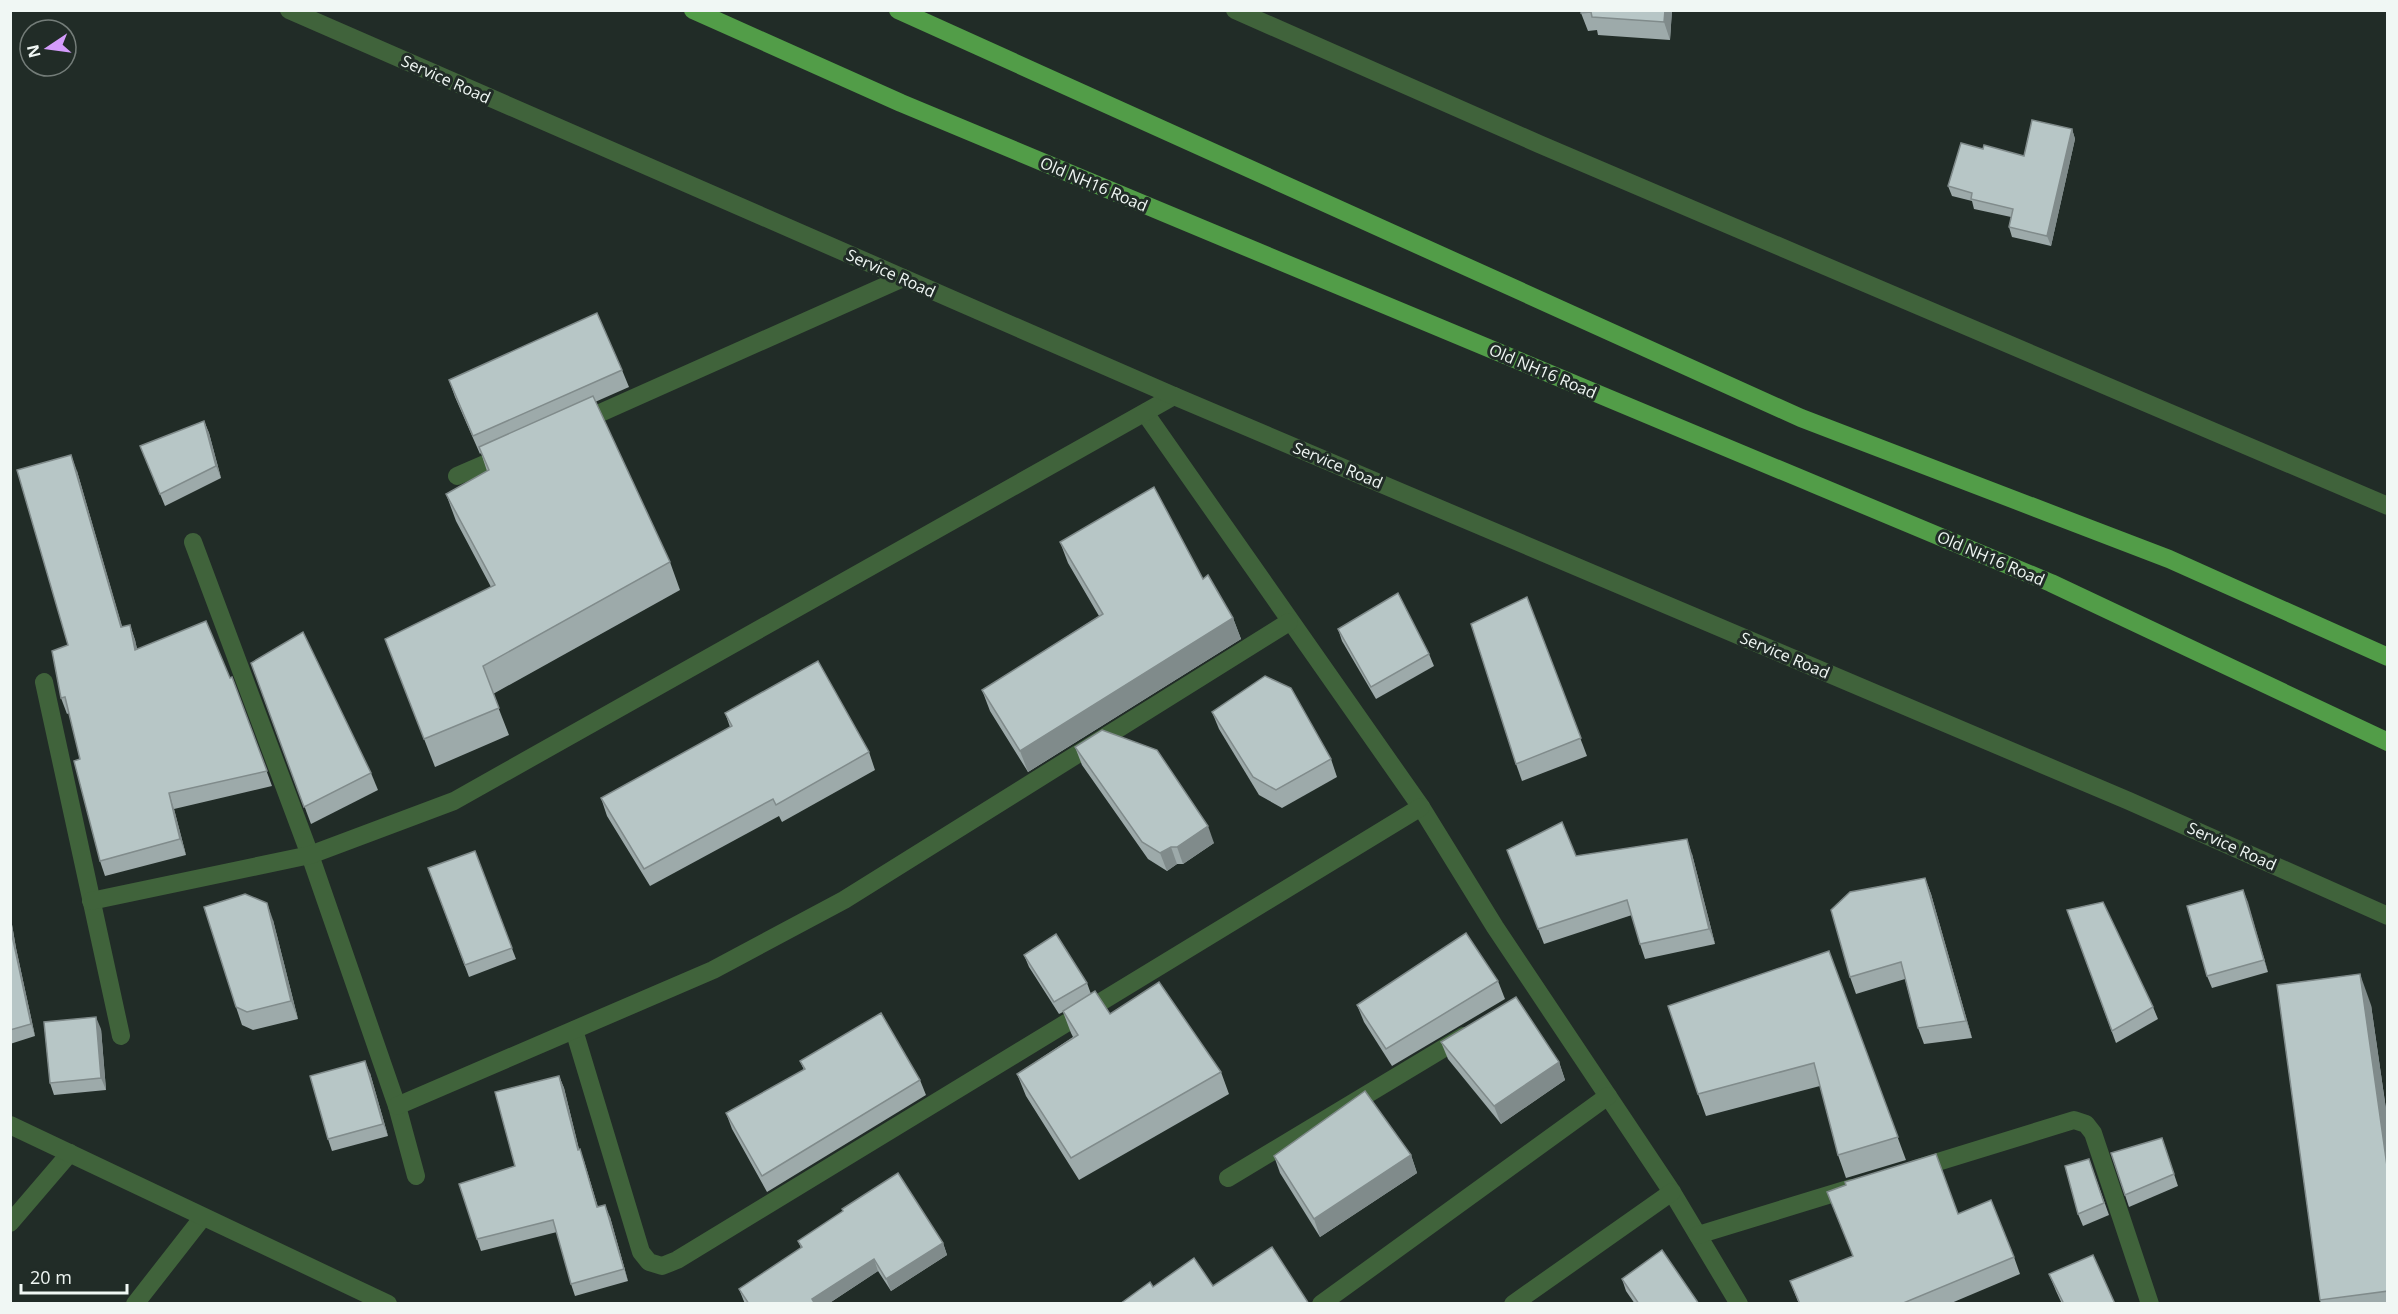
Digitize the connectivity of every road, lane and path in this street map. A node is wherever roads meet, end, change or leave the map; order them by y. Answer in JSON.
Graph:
{"nodes":[{"id":1,"x":290,"y":10,"type":"edge"},
{"id":2,"x":693,"y":10,"type":"edge"},
{"id":3,"x":898,"y":10,"type":"edge"},
{"id":4,"x":1235,"y":10,"type":"edge"},
{"id":5,"x":903,"y":278,"type":"junction"},
{"id":6,"x":1174,"y":396,"type":"junction"},
{"id":7,"x":1145,"y":414,"type":"junction"},
{"id":8,"x":561,"y":430,"type":"edge"},
{"id":9,"x":519,"y":448,"type":"edge"},
{"id":10,"x":457,"y":476,"type":"dead end"},
{"id":11,"x":2388,"y":506,"type":"edge"},
{"id":12,"x":193,"y":542,"type":"dead end"},
{"id":13,"x":1289,"y":622,"type":"junction"},
{"id":14,"x":2388,"y":657,"type":"edge"},
{"id":15,"x":44,"y":682,"type":"dead end"},
{"id":16,"x":2388,"y":742,"type":"edge"},
{"id":17,"x":1421,"y":807,"type":"junction"},
{"id":18,"x":310,"y":855,"type":"junction"},
{"id":19,"x":91,"y":902,"type":"junction"},
{"id":20,"x":2388,"y":916,"type":"edge"},
{"id":21,"x":1478,"y":1028,"type":"edge"},
{"id":22,"x":574,"y":1030,"type":"junction"},
{"id":23,"x":120,"y":1036,"type":"dead end"},
{"id":24,"x":1608,"y":1096,"type":"junction"},
{"id":25,"x":397,"y":1106,"type":"junction"},
{"id":26,"x":10,"y":1125,"type":"edge"},
{"id":27,"x":70,"y":1154,"type":"junction"},
{"id":28,"x":1903,"y":1173,"type":"edge"},
{"id":29,"x":416,"y":1176,"type":"dead end"},
{"id":30,"x":1228,"y":1178,"type":"dead end"},
{"id":31,"x":1869,"y":1183,"type":"edge"},
{"id":32,"x":1672,"y":1192,"type":"junction"},
{"id":33,"x":203,"y":1216,"type":"junction"},
{"id":34,"x":10,"y":1223,"type":"edge"},
{"id":35,"x":1698,"y":1235,"type":"junction"},
{"id":36,"x":135,"y":1304,"type":"edge"},
{"id":37,"x":388,"y":1304,"type":"edge"},
{"id":38,"x":1321,"y":1304,"type":"edge"},
{"id":39,"x":1513,"y":1304,"type":"edge"},
{"id":40,"x":1739,"y":1304,"type":"edge"},
{"id":41,"x":2150,"y":1304,"type":"edge"}],
"edges":[{"from":1,"to":5,"type":"street","name":"Service Road"},
{"from":2,"to":16,"type":"main road","name":"Old NH16 Road"},
{"from":3,"to":14,"type":"main road"},
{"from":4,"to":11,"type":"street"},
{"from":5,"to":6,"type":"street","name":"Service Road"},
{"from":5,"to":8,"type":"street"},
{"from":6,"to":7,"type":"street"},
{"from":6,"to":20,"type":"street","name":"Service Road"},
{"from":7,"to":13,"type":"street"},
{"from":7,"to":18,"type":"street"},
{"from":9,"to":10,"type":"street"},
{"from":12,"to":18,"type":"street"},
{"from":13,"to":17,"type":"street"},
{"from":13,"to":22,"type":"street"},
{"from":15,"to":19,"type":"street"},
{"from":17,"to":22,"type":"street"},
{"from":17,"to":24,"type":"street"},
{"from":18,"to":19,"type":"street"},
{"from":18,"to":25,"type":"street"},
{"from":19,"to":23,"type":"street"},
{"from":21,"to":30,"type":"street"},
{"from":22,"to":25,"type":"street"},
{"from":24,"to":32,"type":"street"},
{"from":24,"to":38,"type":"street"},
{"from":25,"to":29,"type":"street"},
{"from":26,"to":27,"type":"street"},
{"from":27,"to":33,"type":"street"},
{"from":27,"to":34,"type":"street"},
{"from":28,"to":41,"type":"street"},
{"from":31,"to":35,"type":"street"},
{"from":32,"to":35,"type":"street"},
{"from":32,"to":39,"type":"street"},
{"from":33,"to":36,"type":"street"},
{"from":33,"to":37,"type":"street"},
{"from":35,"to":40,"type":"street"}]}
